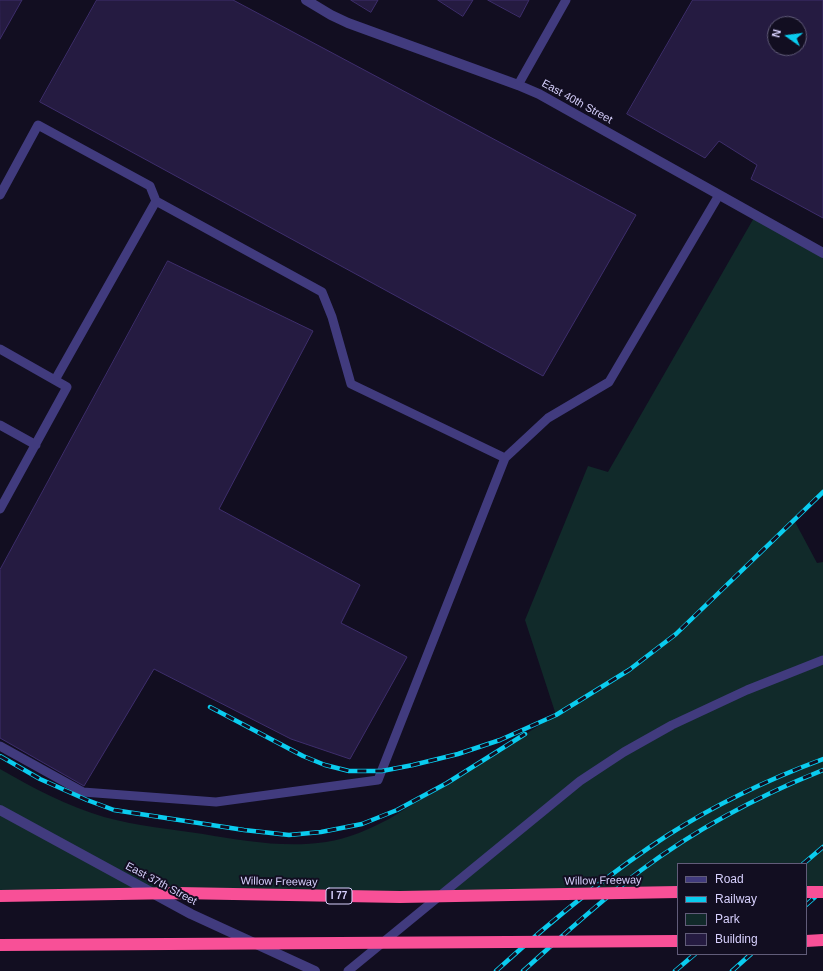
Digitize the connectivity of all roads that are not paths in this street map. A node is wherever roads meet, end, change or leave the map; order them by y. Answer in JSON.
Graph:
{"nodes":[{"id":1,"x":306,"y":0,"type":"edge"},
{"id":2,"x":566,"y":0,"type":"edge"},
{"id":3,"x":518,"y":85,"type":"junction"},
{"id":4,"x":0,"y":195,"type":"edge"},
{"id":5,"x":719,"y":196,"type":"junction"},
{"id":6,"x":156,"y":200,"type":"junction"},
{"id":7,"x":823,"y":253,"type":"edge"},
{"id":8,"x":0,"y":349,"type":"edge"},
{"id":9,"x":55,"y":380,"type":"junction"},
{"id":10,"x":0,"y":425,"type":"edge"},
{"id":11,"x":36,"y":445,"type":"junction"},
{"id":12,"x":505,"y":458,"type":"junction"},
{"id":13,"x":0,"y":509,"type":"edge"},
{"id":14,"x":823,"y":660,"type":"edge"},
{"id":15,"x":0,"y":746,"type":"edge"},
{"id":16,"x":0,"y":810,"type":"edge"},
{"id":17,"x":677,"y":892,"type":"edge"},
{"id":18,"x":807,"y":892,"type":"edge"},
{"id":19,"x":823,"y":892,"type":"edge"},
{"id":20,"x":0,"y":896,"type":"edge"},
{"id":21,"x":823,"y":940,"type":"edge"},
{"id":22,"x":807,"y":941,"type":"edge"},
{"id":23,"x":677,"y":942,"type":"edge"},
{"id":24,"x":0,"y":945,"type":"edge"},
{"id":25,"x":315,"y":971,"type":"edge"},
{"id":26,"x":348,"y":971,"type":"edge"}],
"edges":[{"from":1,"to":3,"type":"street","name":"East 40th Street"},
{"from":2,"to":3,"type":"lane"},
{"from":3,"to":5,"type":"street","name":"East 40th Street"},
{"from":4,"to":6,"type":"lane"},
{"from":5,"to":7,"type":"street","name":"East 40th Street"},
{"from":5,"to":12,"type":"lane"},
{"from":6,"to":9,"type":"lane"},
{"from":6,"to":12,"type":"lane"},
{"from":8,"to":9,"type":"lane"},
{"from":9,"to":11,"type":"lane"},
{"from":10,"to":11,"type":"lane"},
{"from":11,"to":13,"type":"lane"},
{"from":12,"to":15,"type":"lane"},
{"from":14,"to":26,"type":"lane"},
{"from":16,"to":25,"type":"street","name":"East 37th Street"},
{"from":17,"to":20,"type":"highway","name":"Willow Freeway","number":"I 77","bridge":true},
{"from":18,"to":19,"type":"highway","bridge":true},
{"from":21,"to":22,"type":"highway"},
{"from":23,"to":24,"type":"highway","bridge":true}]}
